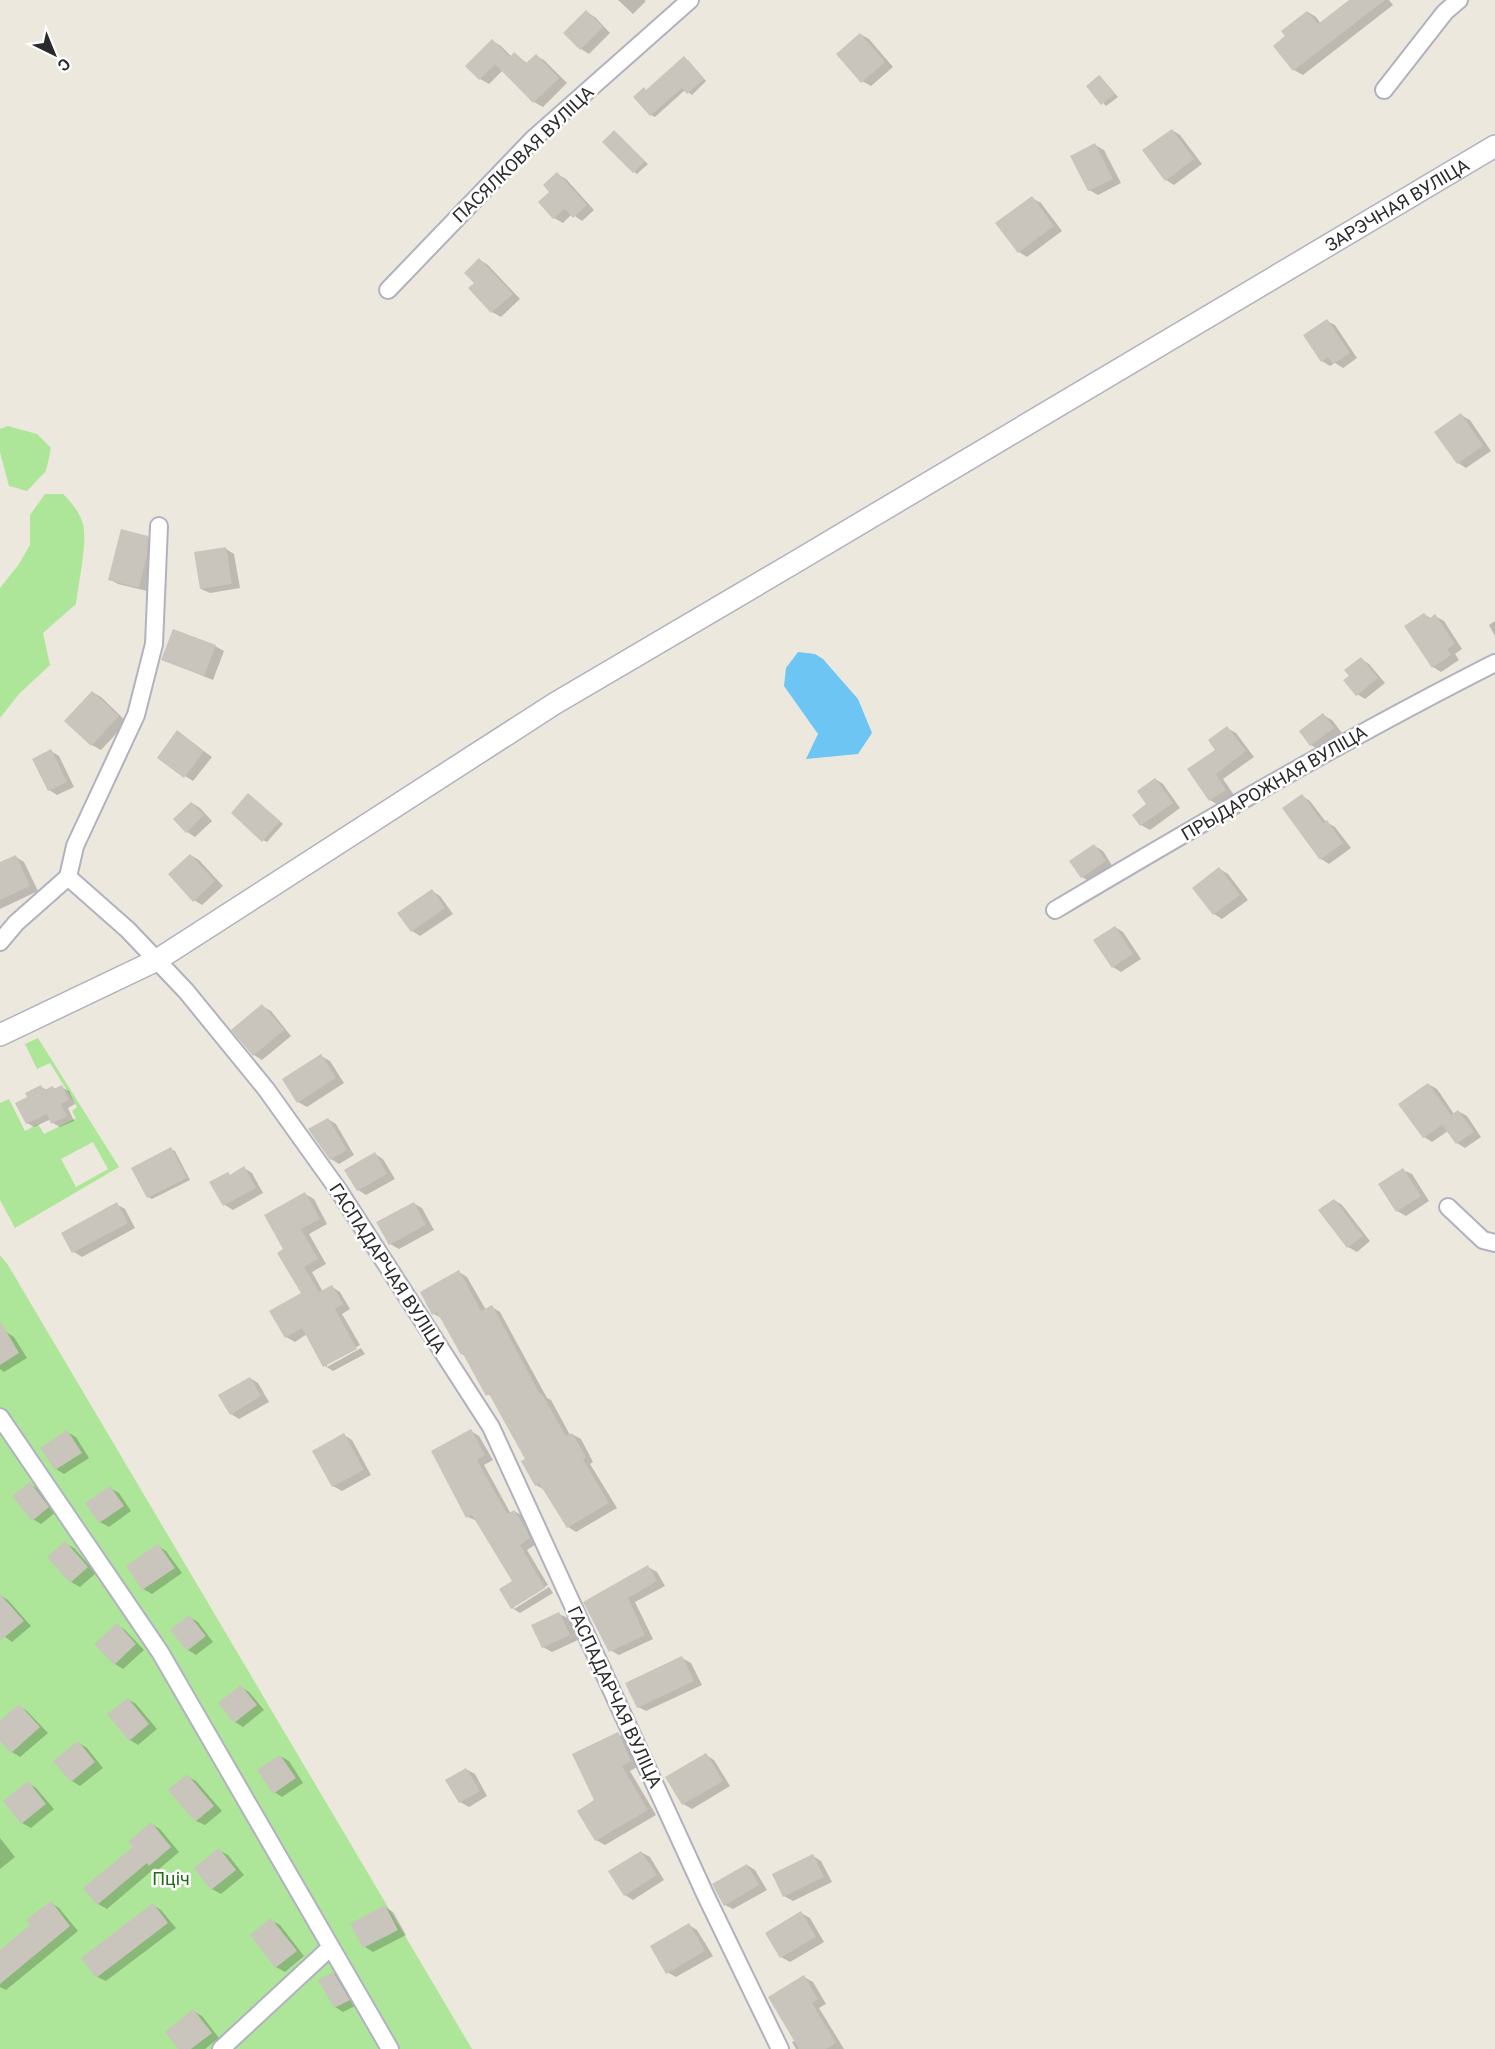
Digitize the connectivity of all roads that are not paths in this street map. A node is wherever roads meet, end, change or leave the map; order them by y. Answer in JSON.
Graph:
{"nodes":[{"id":1,"x":690,"y":0,"type":"edge"},
{"id":2,"x":1459,"y":0,"type":"edge"},
{"id":3,"x":1384,"y":90,"type":"dead end"},
{"id":4,"x":1495,"y":146,"type":"edge"},
{"id":5,"x":388,"y":290,"type":"dead end"},
{"id":6,"x":159,"y":526,"type":"dead end"},
{"id":7,"x":1495,"y":663,"type":"edge"},
{"id":8,"x":68,"y":877,"type":"junction"},
{"id":9,"x":1055,"y":910,"type":"dead end"},
{"id":10,"x":0,"y":942,"type":"edge"},
{"id":11,"x":157,"y":960,"type":"junction"},
{"id":12,"x":0,"y":1035,"type":"edge"},
{"id":13,"x":1448,"y":1207,"type":"dead end"},
{"id":14,"x":1495,"y":1244,"type":"edge"},
{"id":15,"x":0,"y":1417,"type":"edge"},
{"id":16,"x":331,"y":1947,"type":"junction"},
{"id":17,"x":221,"y":2049,"type":"edge"},
{"id":18,"x":390,"y":2049,"type":"edge"},
{"id":19,"x":780,"y":2049,"type":"edge"}],
"edges":[{"from":1,"to":5,"type":"street","name":"ПАСЯЛКОВАЯ ВУЛІЦА"},
{"from":2,"to":3,"type":"street"},
{"from":4,"to":11,"type":"street","name":"ЗАРЭЧНАЯ ВУЛІЦА"},
{"from":6,"to":8,"type":"street"},
{"from":7,"to":9,"type":"street","name":"ПРЫДАРОЖНАЯ ВУЛІЦА"},
{"from":8,"to":10,"type":"street"},
{"from":8,"to":11,"type":"street","name":"ГАСПАДАРЧАЯ ВУЛІЦА"},
{"from":11,"to":12,"type":"street","name":"ЗАРЭЧНАЯ ВУЛІЦА"},
{"from":11,"to":19,"type":"street","name":"ГАСПАДАРЧАЯ ВУЛІЦА"},
{"from":13,"to":14,"type":"street"},
{"from":15,"to":16,"type":"street"},
{"from":16,"to":17,"type":"street"},
{"from":16,"to":18,"type":"street"}]}
